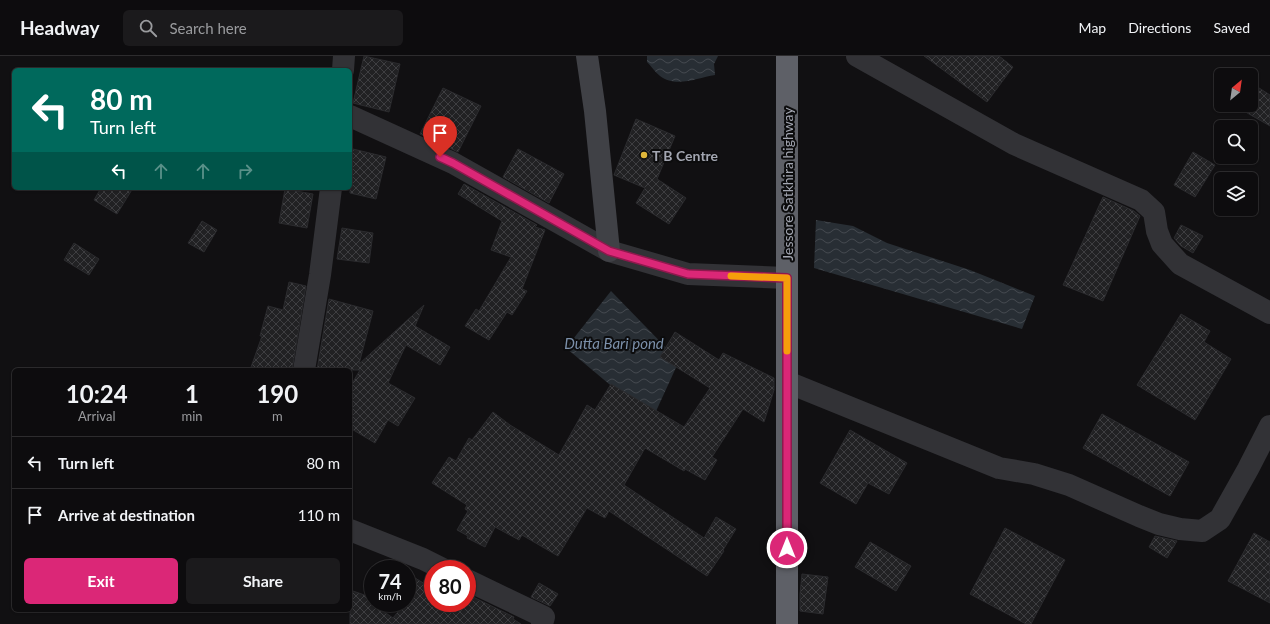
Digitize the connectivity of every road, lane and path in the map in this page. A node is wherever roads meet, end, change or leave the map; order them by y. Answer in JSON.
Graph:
{"nodes":[{"id":1,"x":344,"y":56,"type":"edge"},
{"id":2,"x":587,"y":56,"type":"edge"},
{"id":3,"x":787,"y":56,"type":"edge"},
{"id":4,"x":857,"y":56,"type":"edge"},
{"id":5,"x":343,"y":68,"type":"edge"},
{"id":6,"x":352,"y":117,"type":"edge"},
{"id":7,"x":331,"y":190,"type":"edge"},
{"id":8,"x":609,"y":251,"type":"junction"},
{"id":9,"x":787,"y":278,"type":"junction"},
{"id":10,"x":1270,"y":313,"type":"edge"},
{"id":11,"x":304,"y":368,"type":"edge"},
{"id":12,"x":787,"y":382,"type":"junction"},
{"id":13,"x":1270,"y":426,"type":"edge"},
{"id":14,"x":352,"y":531,"type":"edge"},
{"id":15,"x":425,"y":560,"type":"edge"},
{"id":16,"x":476,"y":584,"type":"edge"},
{"id":17,"x":542,"y":624,"type":"edge"},
{"id":18,"x":787,"y":624,"type":"edge"}],
"edges":[{"from":1,"to":5,"type":"street"},
{"from":2,"to":8,"type":"street"},
{"from":3,"to":9,"type":"highway","name":"Jessore Satkhira highway"},
{"from":4,"to":10,"type":"street"},
{"from":6,"to":8,"type":"street"},
{"from":7,"to":11,"type":"street"},
{"from":8,"to":9,"type":"street"},
{"from":9,"to":12,"type":"highway","name":"Jessore Satkhira highway"},
{"from":12,"to":13,"type":"street"},
{"from":12,"to":18,"type":"highway","name":"Jessore Satkhira highway"},
{"from":14,"to":15,"type":"street"},
{"from":16,"to":17,"type":"street"}]}
